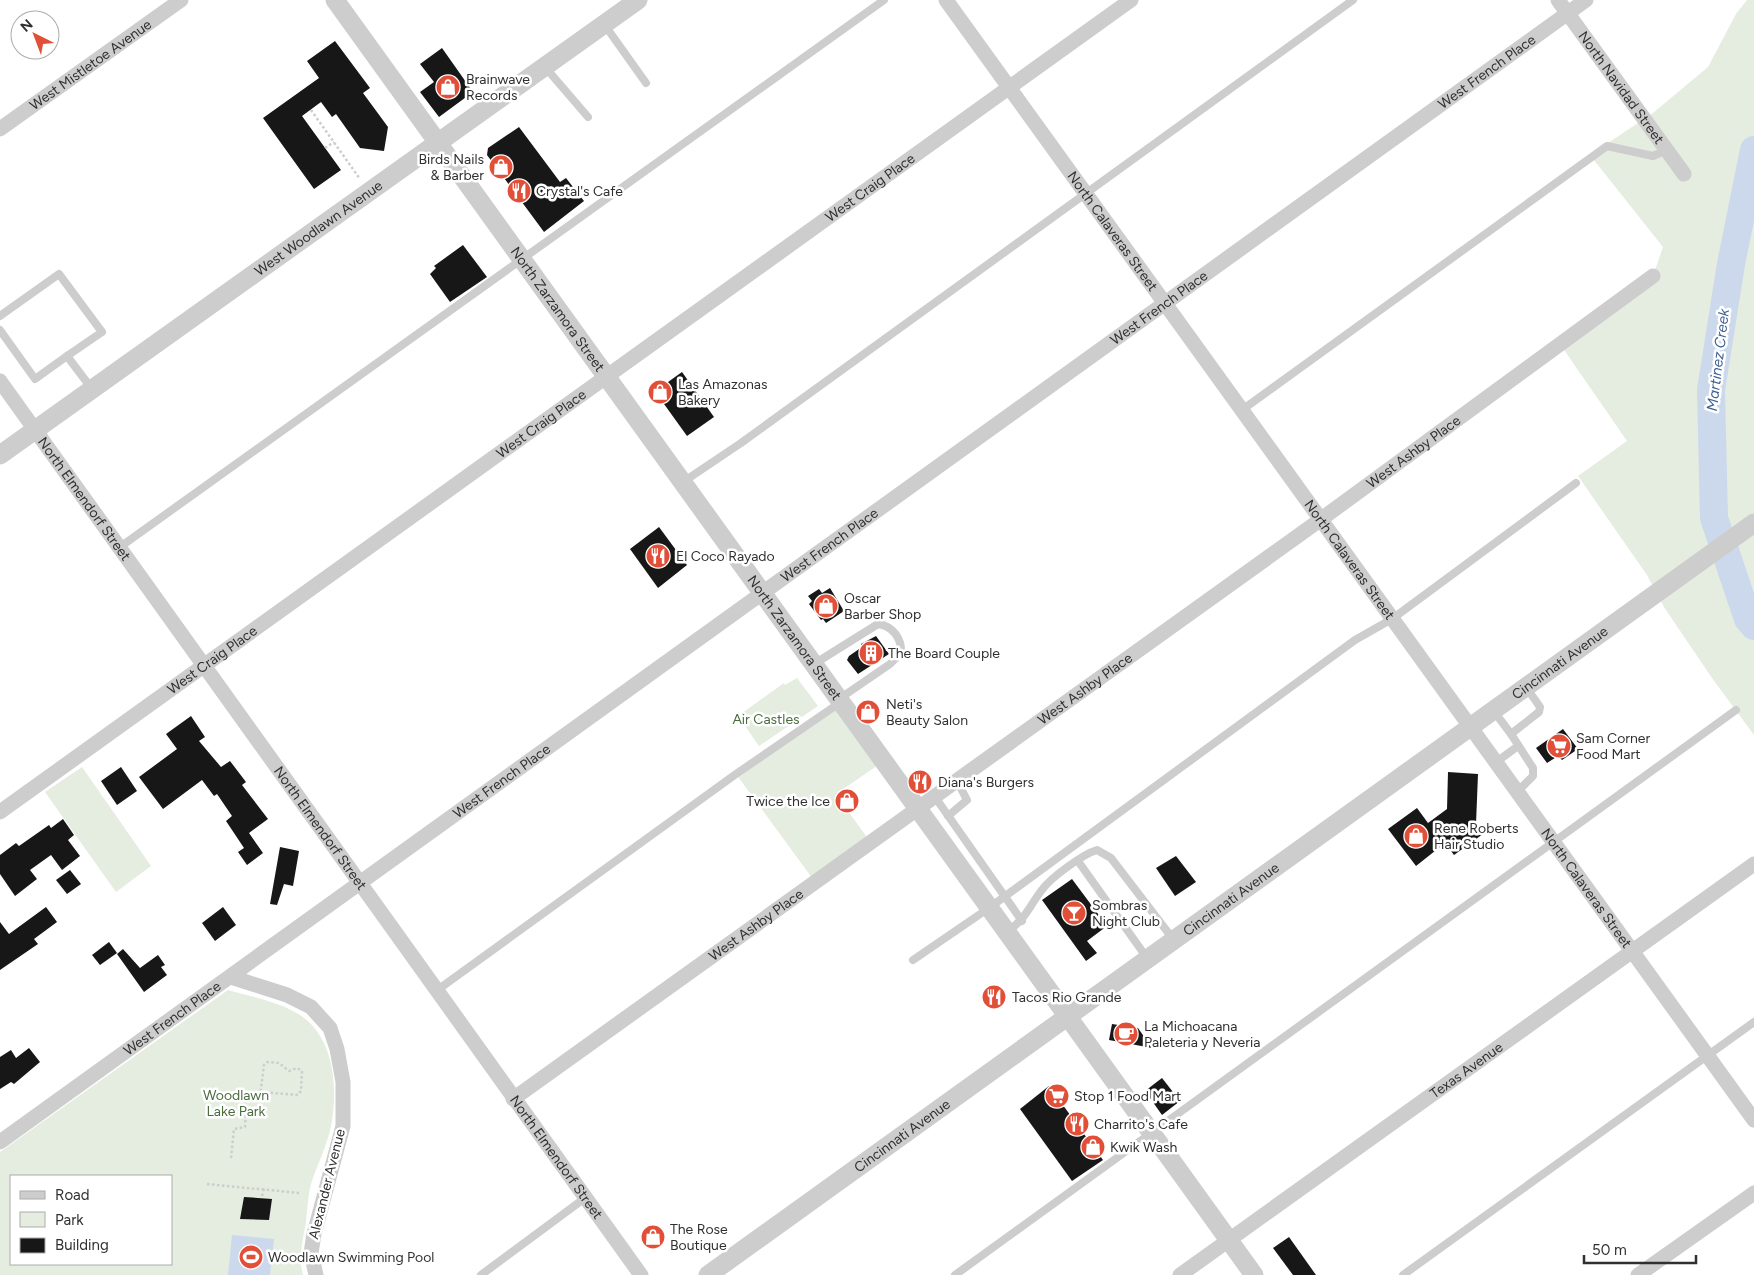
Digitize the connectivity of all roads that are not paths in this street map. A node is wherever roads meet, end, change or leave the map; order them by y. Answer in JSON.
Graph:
{"nodes":[{"id":1,"x":180,"y":0,"type":"edge"},
{"id":2,"x":335,"y":0,"type":"edge"},
{"id":3,"x":638,"y":0,"type":"edge"},
{"id":4,"x":884,"y":0,"type":"edge"},
{"id":5,"x":946,"y":0,"type":"edge"},
{"id":6,"x":1132,"y":0,"type":"edge"},
{"id":7,"x":1353,"y":0,"type":"edge"},
{"id":8,"x":1558,"y":0,"type":"edge"},
{"id":9,"x":1586,"y":0,"type":"edge"},
{"id":10,"x":1568,"y":13,"type":"junction"},
{"id":11,"x":604,"y":24,"type":"junction"},
{"id":12,"x":544,"y":66,"type":"junction"},
{"id":13,"x":646,"y":83,"type":"dead end"},
{"id":14,"x":1010,"y":88,"type":"junction"},
{"id":15,"x":588,"y":117,"type":"dead end"},
{"id":16,"x":0,"y":129,"type":"edge"},
{"id":17,"x":436,"y":142,"type":"junction"},
{"id":18,"x":1667,"y":150,"type":"junction"},
{"id":19,"x":1684,"y":174,"type":"dead end"},
{"id":20,"x":1086,"y":194,"type":"junction"},
{"id":21,"x":521,"y":258,"type":"junction"},
{"id":22,"x":1653,"y":276,"type":"dead end"},
{"id":23,"x":1165,"y":304,"type":"junction"},
{"id":24,"x":0,"y":316,"type":"edge"},
{"id":25,"x":0,"y":330,"type":"edge"},
{"id":26,"x":67,"y":356,"type":"junction"},
{"id":27,"x":606,"y":377,"type":"junction"},
{"id":28,"x":0,"y":381,"type":"edge"},
{"id":29,"x":92,"y":389,"type":"junction"},
{"id":30,"x":1242,"y":410,"type":"junction"},
{"id":31,"x":35,"y":430,"type":"junction"},
{"id":32,"x":0,"y":455,"type":"edge"},
{"id":33,"x":682,"y":482,"type":"junction"},
{"id":34,"x":1576,"y":483,"type":"dead end"},
{"id":35,"x":1320,"y":520,"type":"junction"},
{"id":36,"x":1754,"y":523,"type":"edge"},
{"id":37,"x":120,"y":547,"type":"junction"},
{"id":38,"x":762,"y":592,"type":"junction"},
{"id":39,"x":1392,"y":620,"type":"junction"},
{"id":40,"x":814,"y":664,"type":"junction"},
{"id":41,"x":206,"y":665,"type":"junction"},
{"id":42,"x":1526,"y":687,"type":"junction"},
{"id":43,"x":840,"y":701,"type":"junction"},
{"id":44,"x":1494,"y":710,"type":"junction"},
{"id":45,"x":1736,"y":710,"type":"dead end"},
{"id":46,"x":1470,"y":727,"type":"junction"},
{"id":47,"x":1511,"y":734,"type":"junction"},
{"id":48,"x":1518,"y":746,"type":"junction"},
{"id":49,"x":1495,"y":762,"type":"junction"},
{"id":50,"x":957,"y":781,"type":"junction"},
{"id":51,"x":1517,"y":792,"type":"junction"},
{"id":52,"x":935,"y":797,"type":"junction"},
{"id":53,"x":918,"y":809,"type":"junction"},
{"id":54,"x":0,"y":812,"type":"edge"},
{"id":55,"x":948,"y":816,"type":"junction"},
{"id":56,"x":1553,"y":843,"type":"junction"},
{"id":57,"x":1078,"y":860,"type":"junction"},
{"id":58,"x":1754,"y":864,"type":"edge"},
{"id":59,"x":359,"y":883,"type":"junction"},
{"id":60,"x":1006,"y":896,"type":"junction"},
{"id":61,"x":989,"y":908,"type":"junction"},
{"id":62,"x":1022,"y":921,"type":"junction"},
{"id":63,"x":1007,"y":932,"type":"junction"},
{"id":64,"x":1173,"y":939,"type":"junction"},
{"id":65,"x":1632,"y":951,"type":"junction"},
{"id":66,"x":1147,"y":958,"type":"junction"},
{"id":67,"x":913,"y":960,"type":"dead end"},
{"id":68,"x":231,"y":977,"type":"junction"},
{"id":69,"x":436,"y":991,"type":"junction"},
{"id":70,"x":1067,"y":1015,"type":"junction"},
{"id":71,"x":1754,"y":1022,"type":"edge"},
{"id":72,"x":1708,"y":1056,"type":"junction"},
{"id":73,"x":513,"y":1099,"type":"junction"},
{"id":74,"x":1754,"y":1120,"type":"edge"},
{"id":75,"x":1152,"y":1132,"type":"junction"},
{"id":76,"x":0,"y":1142,"type":"edge"},
{"id":77,"x":1754,"y":1193,"type":"edge"},
{"id":78,"x":585,"y":1198,"type":"junction"},
{"id":79,"x":1229,"y":1240,"type":"junction"},
{"id":80,"x":316,"y":1275,"type":"edge"},
{"id":81,"x":480,"y":1275,"type":"edge"},
{"id":82,"x":641,"y":1275,"type":"edge"},
{"id":83,"x":708,"y":1275,"type":"edge"},
{"id":84,"x":955,"y":1275,"type":"edge"},
{"id":85,"x":1180,"y":1275,"type":"edge"},
{"id":86,"x":1254,"y":1275,"type":"edge"},
{"id":87,"x":1403,"y":1275,"type":"edge"},
{"id":88,"x":1638,"y":1275,"type":"edge"}],
"edges":[{"from":1,"to":16,"type":"street","name":"West Mistletoe Avenue"},
{"from":2,"to":17,"type":"street","name":"North Zarzamora Street"},
{"from":3,"to":11,"type":"street","name":"West Woodlawn Avenue"},
{"from":4,"to":21,"type":"lane"},
{"from":5,"to":14,"type":"street","name":"North Calaveras Street"},
{"from":6,"to":14,"type":"street","name":"West Craig Place"},
{"from":7,"to":20,"type":"lane"},
{"from":8,"to":10,"type":"street","name":"North Navidad Street"},
{"from":9,"to":10,"type":"street","name":"West French Place"},
{"from":10,"to":18,"type":"street","name":"North Navidad Street"},
{"from":10,"to":23,"type":"street","name":"West French Place"},
{"from":11,"to":12,"type":"street","name":"West Woodlawn Avenue"},
{"from":11,"to":13,"type":"lane"},
{"from":12,"to":15,"type":"lane"},
{"from":12,"to":17,"type":"street","name":"West Woodlawn Avenue"},
{"from":14,"to":20,"type":"street","name":"North Calaveras Street"},
{"from":14,"to":27,"type":"street","name":"West Craig Place"},
{"from":17,"to":21,"type":"street","name":"North Zarzamora Street"},
{"from":17,"to":29,"type":"street","name":"West Woodlawn Avenue"},
{"from":18,"to":19,"type":"street","name":"North Navidad Street"},
{"from":18,"to":30,"type":"lane"},
{"from":20,"to":23,"type":"street","name":"North Calaveras Street"},
{"from":20,"to":33,"type":"lane"},
{"from":21,"to":27,"type":"street","name":"North Zarzamora Street"},
{"from":21,"to":37,"type":"lane"},
{"from":22,"to":35,"type":"street","name":"West Ashby Place"},
{"from":23,"to":30,"type":"street","name":"North Calaveras Street"},
{"from":23,"to":38,"type":"street","name":"West French Place"},
{"from":24,"to":26,"type":"lane"},
{"from":25,"to":26,"type":"lane"},
{"from":26,"to":29,"type":"lane"},
{"from":27,"to":33,"type":"street","name":"North Zarzamora Street"},
{"from":27,"to":41,"type":"street","name":"West Craig Place"},
{"from":28,"to":31,"type":"street","name":"North Elmendorf Street"},
{"from":29,"to":31,"type":"street","name":"West Woodlawn Avenue"},
{"from":30,"to":35,"type":"street","name":"North Calaveras Street"},
{"from":31,"to":32,"type":"street","name":"West Woodlawn Avenue"},
{"from":31,"to":37,"type":"street","name":"North Elmendorf Street"},
{"from":33,"to":38,"type":"street","name":"North Zarzamora Street"},
{"from":34,"to":39,"type":"lane"},
{"from":35,"to":39,"type":"street","name":"North Calaveras Street"},
{"from":35,"to":50,"type":"street","name":"West Ashby Place"},
{"from":36,"to":42,"type":"street","name":"Cincinnati Avenue"},
{"from":37,"to":41,"type":"street","name":"North Elmendorf Street"},
{"from":38,"to":40,"type":"street","name":"North Zarzamora Street"},
{"from":38,"to":59,"type":"street","name":"West French Place"},
{"from":39,"to":46,"type":"street","name":"North Calaveras Street"},
{"from":39,"to":60,"type":"lane"},
{"from":40,"to":43,"type":"street","name":"North Zarzamora Street"},
{"from":40,"to":43,"type":"lane"},
{"from":41,"to":54,"type":"street","name":"West Craig Place"},
{"from":41,"to":59,"type":"street","name":"North Elmendorf Street"},
{"from":42,"to":44,"type":"street","name":"Cincinnati Avenue"},
{"from":42,"to":47,"type":"lane"},
{"from":43,"to":53,"type":"street","name":"North Zarzamora Street"},
{"from":43,"to":69,"type":"lane"},
{"from":44,"to":46,"type":"street","name":"Cincinnati Avenue"},
{"from":44,"to":47,"type":"lane"},
{"from":45,"to":56,"type":"lane"},
{"from":46,"to":49,"type":"street","name":"North Calaveras Street"},
{"from":46,"to":64,"type":"street","name":"Cincinnati Avenue"},
{"from":47,"to":48,"type":"lane"},
{"from":48,"to":49,"type":"lane"},
{"from":48,"to":51,"type":"lane"},
{"from":49,"to":51,"type":"street","name":"North Calaveras Street"},
{"from":50,"to":52,"type":"street","name":"West Ashby Place"},
{"from":50,"to":55,"type":"lane"},
{"from":51,"to":56,"type":"street","name":"North Calaveras Street"},
{"from":52,"to":53,"type":"street","name":"West Ashby Place"},
{"from":52,"to":55,"type":"lane"},
{"from":53,"to":61,"type":"street","name":"North Zarzamora Street"},
{"from":53,"to":73,"type":"street","name":"West Ashby Place"},
{"from":55,"to":60,"type":"lane"},
{"from":56,"to":65,"type":"street","name":"North Calaveras Street"},
{"from":56,"to":75,"type":"lane"},
{"from":57,"to":62,"type":"lane"},
{"from":57,"to":64,"type":"lane"},
{"from":57,"to":66,"type":"lane"},
{"from":58,"to":65,"type":"street","name":"Texas Avenue"},
{"from":59,"to":68,"type":"street","name":"West French Place"},
{"from":59,"to":69,"type":"street","name":"North Elmendorf Street"},
{"from":60,"to":61,"type":"lane"},
{"from":60,"to":62,"type":"lane"},
{"from":61,"to":63,"type":"street","name":"North Zarzamora Street"},
{"from":61,"to":67,"type":"lane"},
{"from":62,"to":63,"type":"lane"},
{"from":63,"to":70,"type":"street","name":"North Zarzamora Street"},
{"from":64,"to":66,"type":"street","name":"Cincinnati Avenue"},
{"from":65,"to":72,"type":"street","name":"North Calaveras Street"},
{"from":65,"to":79,"type":"street","name":"Texas Avenue"},
{"from":66,"to":70,"type":"street","name":"Cincinnati Avenue"},
{"from":68,"to":76,"type":"street","name":"West French Place"},
{"from":68,"to":80,"type":"street","name":"Alexander Avenue"},
{"from":69,"to":73,"type":"street","name":"North Elmendorf Street"},
{"from":70,"to":75,"type":"street","name":"North Zarzamora Street"},
{"from":70,"to":83,"type":"street","name":"Cincinnati Avenue"},
{"from":71,"to":72,"type":"lane"},
{"from":72,"to":74,"type":"street","name":"North Calaveras Street"},
{"from":72,"to":87,"type":"lane"},
{"from":73,"to":78,"type":"street","name":"North Elmendorf Street"},
{"from":75,"to":79,"type":"street","name":"North Zarzamora Street"},
{"from":75,"to":84,"type":"lane"},
{"from":77,"to":88,"type":"street"},
{"from":78,"to":81,"type":"lane"},
{"from":78,"to":82,"type":"street","name":"North Elmendorf Street"},
{"from":79,"to":85,"type":"street","name":"Texas Avenue"},
{"from":79,"to":86,"type":"street","name":"North Zarzamora Street"}]}
